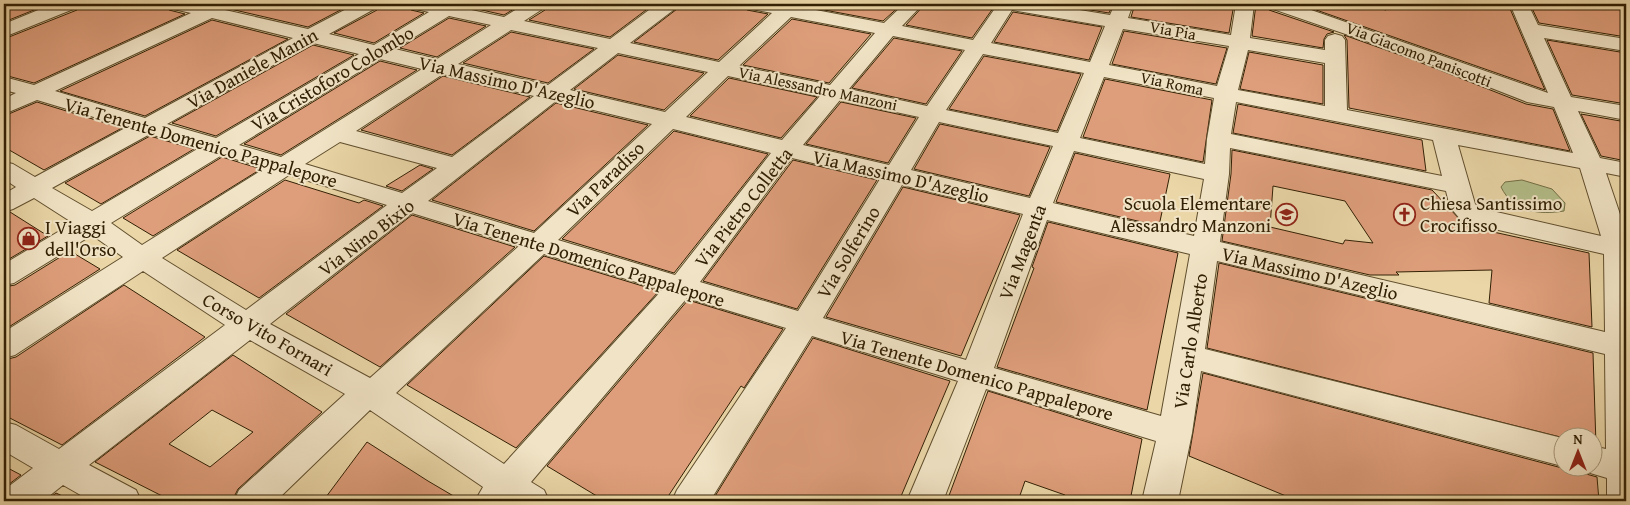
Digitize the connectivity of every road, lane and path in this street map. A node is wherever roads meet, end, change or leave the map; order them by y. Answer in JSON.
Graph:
{"nodes":[{"id":1,"x":69,"y":4,"type":"edge"},
{"id":2,"x":176,"y":4,"type":"edge"},
{"id":3,"x":369,"y":4,"type":"edge"},
{"id":4,"x":418,"y":4,"type":"edge"},
{"id":5,"x":537,"y":4,"type":"edge"},
{"id":6,"x":670,"y":4,"type":"edge"},
{"id":7,"x":754,"y":4,"type":"edge"},
{"id":8,"x":914,"y":4,"type":"edge"},
{"id":9,"x":1007,"y":4,"type":"edge"},
{"id":10,"x":1011,"y":4,"type":"edge"},
{"id":11,"x":1245,"y":4,"type":"edge"},
{"id":12,"x":1277,"y":4,"type":"edge"},
{"id":13,"x":1519,"y":4,"type":"edge"},
{"id":14,"x":450,"y":7,"type":"edge"},
{"id":15,"x":790,"y":7,"type":"edge"},
{"id":16,"x":218,"y":8,"type":"edge"},
{"id":17,"x":1121,"y":12,"type":"edge"},
{"id":18,"x":508,"y":22,"type":"junction"},
{"id":19,"x":1335,"y":23,"type":"junction"},
{"id":20,"x":889,"y":29,"type":"junction"},
{"id":21,"x":1530,"y":30,"type":"junction"},
{"id":22,"x":4,"y":31,"type":"edge"},
{"id":23,"x":310,"y":36,"type":"junction"},
{"id":24,"x":1240,"y":42,"type":"junction"},
{"id":25,"x":1626,"y":45,"type":"edge"},
{"id":26,"x":616,"y":46,"type":"junction"},
{"id":27,"x":978,"y":46,"type":"junction"},
{"id":28,"x":376,"y":52,"type":"junction"},
{"id":29,"x":1334,"y":58,"type":"junction"},
{"id":30,"x":438,"y":66,"type":"junction"},
{"id":31,"x":723,"y":68,"type":"junction"},
{"id":32,"x":1097,"y":68,"type":"junction"},
{"id":33,"x":4,"y":83,"type":"edge"},
{"id":34,"x":836,"y":92,"type":"junction"},
{"id":35,"x":36,"y":93,"type":"junction"},
{"id":36,"x":553,"y":93,"type":"junction"},
{"id":37,"x":1226,"y":94,"type":"junction"},
{"id":38,"x":1562,"y":102,"type":"junction"},
{"id":39,"x":4,"y":107,"type":"edge"},
{"id":40,"x":934,"y":113,"type":"junction"},
{"id":41,"x":1626,"y":113,"type":"edge"},
{"id":42,"x":1336,"y":114,"type":"junction"},
{"id":43,"x":667,"y":120,"type":"junction"},
{"id":44,"x":147,"y":126,"type":"junction"},
{"id":45,"x":335,"y":132,"type":"junction"},
{"id":46,"x":1443,"y":134,"type":"junction"},
{"id":47,"x":1219,"y":139,"type":"junction"},
{"id":48,"x":1067,"y":141,"type":"junction"},
{"id":49,"x":218,"y":147,"type":"junction"},
{"id":50,"x":788,"y":149,"type":"junction"},
{"id":51,"x":1590,"y":163,"type":"junction"},
{"id":52,"x":282,"y":166,"type":"junction"},
{"id":53,"x":458,"y":166,"type":"junction"},
{"id":54,"x":4,"y":169,"type":"edge"},
{"id":55,"x":1626,"y":170,"type":"edge"},
{"id":56,"x":895,"y":174,"type":"junction"},
{"id":57,"x":1217,"y":174,"type":"junction"},
{"id":58,"x":1457,"y":186,"type":"junction"},
{"id":59,"x":36,"y":187,"type":"junction"},
{"id":60,"x":410,"y":203,"type":"junction"},
{"id":61,"x":4,"y":204,"type":"edge"},
{"id":62,"x":1038,"y":208,"type":"junction"},
{"id":63,"x":92,"y":223,"type":"junction"},
{"id":64,"x":538,"y":244,"type":"junction"},
{"id":65,"x":1206,"y":248,"type":"junction"},
{"id":66,"x":1622,"y":249,"type":"edge"},
{"id":67,"x":142,"y":258,"type":"junction"},
{"id":68,"x":4,"y":276,"type":"edge"},
{"id":69,"x":681,"y":287,"type":"junction"},
{"id":70,"x":804,"y":324,"type":"junction"},
{"id":71,"x":249,"y":326,"type":"junction"},
{"id":72,"x":4,"y":346,"type":"edge"},
{"id":73,"x":1624,"y":348,"type":"edge"},
{"id":74,"x":1188,"y":356,"type":"junction"},
{"id":75,"x":976,"y":375,"type":"junction"},
{"id":76,"x":370,"y":393,"type":"junction"},
{"id":77,"x":1175,"y":433,"type":"junction"},
{"id":78,"x":4,"y":436,"type":"edge"},
{"id":79,"x":1552,"y":449,"type":"edge"},
{"id":80,"x":60,"y":468,"type":"junction"},
{"id":81,"x":1617,"y":474,"type":"edge"},
{"id":82,"x":510,"y":496,"type":"edge"},
{"id":83,"x":16,"y":501,"type":"edge"},
{"id":84,"x":123,"y":501,"type":"edge"},
{"id":85,"x":252,"y":501,"type":"edge"},
{"id":86,"x":690,"y":501,"type":"edge"},
{"id":87,"x":925,"y":501,"type":"edge"},
{"id":88,"x":1160,"y":501,"type":"edge"}],
"edges":[{"from":1,"to":22,"type":"street"},
{"from":2,"to":16,"type":"street","name":"Via Massimo D'Azeglio"},
{"from":3,"to":23,"type":"street","name":"Via Daniele Manin"},
{"from":4,"to":14,"type":"street","name":"Via Alessandro Manzoni"},
{"from":5,"to":18,"type":"street"},
{"from":6,"to":26,"type":"street","name":"Via Nino Bixio"},
{"from":7,"to":15,"type":"street","name":"Via Roma"},
{"from":8,"to":20,"type":"street","name":"Via Pietro Colletta"},
{"from":9,"to":27,"type":"street","name":"Via Solferino"},
{"from":10,"to":17,"type":"street","name":"Via Pia"},
{"from":11,"to":24,"type":"street","name":"Via Carlo Alberto"},
{"from":12,"to":19,"type":"street","name":"Via Giacomo Paniscotti"},
{"from":13,"to":21,"type":"street"},
{"from":14,"to":18,"type":"street","name":"Via Alessandro Manzoni"},
{"from":14,"to":28,"type":"street","name":"Via Cristoforo Colombo"},
{"from":15,"to":20,"type":"street","name":"Via Roma"},
{"from":15,"to":31,"type":"street","name":"Via Paradiso"},
{"from":16,"to":23,"type":"street","name":"Via Massimo D'Azeglio"},
{"from":16,"to":35,"type":"street"},
{"from":17,"to":24,"type":"street","name":"Via Pia"},
{"from":17,"to":32,"type":"street","name":"Via Magenta"},
{"from":18,"to":26,"type":"street","name":"Via Alessandro Manzoni"},
{"from":18,"to":30,"type":"street"},
{"from":19,"to":29,"type":"street"},
{"from":19,"to":38,"type":"street","name":"Via Giacomo Paniscotti"},
{"from":20,"to":27,"type":"street","name":"Via Roma"},
{"from":20,"to":34,"type":"street","name":"Via Pietro Colletta"},
{"from":21,"to":25,"type":"street"},
{"from":21,"to":38,"type":"street"},
{"from":23,"to":28,"type":"street","name":"Via Massimo D'Azeglio"},
{"from":23,"to":44,"type":"street","name":"Via Daniele Manin"},
{"from":24,"to":29,"type":"street","name":"Via Pia"},
{"from":24,"to":37,"type":"street","name":"Via Carlo Alberto"},
{"from":26,"to":31,"type":"street","name":"Via Alessandro Manzoni"},
{"from":26,"to":36,"type":"street","name":"Via Nino Bixio"},
{"from":27,"to":32,"type":"street","name":"Via Roma"},
{"from":27,"to":40,"type":"street","name":"Via Solferino"},
{"from":28,"to":30,"type":"street","name":"Via Massimo D'Azeglio"},
{"from":28,"to":49,"type":"street","name":"Via Cristoforo Colombo"},
{"from":29,"to":42,"type":"street"},
{"from":30,"to":36,"type":"street","name":"Via Massimo D'Azeglio"},
{"from":30,"to":45,"type":"street"},
{"from":31,"to":34,"type":"street","name":"Via Alessandro Manzoni"},
{"from":31,"to":43,"type":"street","name":"Via Paradiso"},
{"from":32,"to":37,"type":"street","name":"Via Roma"},
{"from":32,"to":48,"type":"street","name":"Via Magenta"},
{"from":33,"to":35,"type":"street","name":"Via Tenente Domenico Pappalepore"},
{"from":34,"to":40,"type":"street","name":"Via Alessandro Manzoni"},
{"from":34,"to":50,"type":"street","name":"Via Pietro Colletta"},
{"from":35,"to":39,"type":"street"},
{"from":35,"to":44,"type":"street","name":"Via Tenente Domenico Pappalepore"},
{"from":36,"to":43,"type":"street","name":"Via Massimo D'Azeglio"},
{"from":36,"to":53,"type":"street","name":"Via Nino Bixio"},
{"from":37,"to":42,"type":"street","name":"Via Roma"},
{"from":37,"to":47,"type":"street","name":"Via Carlo Alberto"},
{"from":38,"to":41,"type":"street","name":"Via Giacomo Paniscotti"},
{"from":38,"to":51,"type":"street"},
{"from":40,"to":48,"type":"street","name":"Via Alessandro Manzoni"},
{"from":40,"to":56,"type":"street","name":"Via Solferino"},
{"from":42,"to":46,"type":"street","name":"Via Roma"},
{"from":43,"to":50,"type":"street","name":"Via Massimo D'Azeglio"},
{"from":43,"to":64,"type":"street","name":"Via Paradiso"},
{"from":44,"to":49,"type":"street","name":"Via Tenente Domenico Pappalepore"},
{"from":44,"to":59,"type":"street","name":"Via Daniele Manin"},
{"from":45,"to":52,"type":"street"},
{"from":45,"to":53,"type":"street"},
{"from":46,"to":51,"type":"street","name":"Via Roma"},
{"from":46,"to":58,"type":"street"},
{"from":47,"to":57,"type":"street","name":"Via Carlo Alberto"},
{"from":47,"to":58,"type":"street"},
{"from":48,"to":57,"type":"street","name":"Via Alessandro Manzoni"},
{"from":48,"to":62,"type":"street","name":"Via Magenta"},
{"from":49,"to":52,"type":"street","name":"Via Tenente Domenico Pappalepore"},
{"from":49,"to":63,"type":"street","name":"Via Cristoforo Colombo"},
{"from":50,"to":56,"type":"street","name":"Via Massimo D'Azeglio"},
{"from":50,"to":69,"type":"street","name":"Via Pietro Colletta"},
{"from":51,"to":55,"type":"street","name":"Via Roma"},
{"from":51,"to":66,"type":"street"},
{"from":52,"to":60,"type":"street","name":"Via Tenente Domenico Pappalepore"},
{"from":52,"to":67,"type":"street"},
{"from":53,"to":60,"type":"street","name":"Via Nino Bixio"},
{"from":54,"to":59,"type":"street","name":"Corso Vito Fornari"},
{"from":56,"to":62,"type":"street","name":"Via Massimo D'Azeglio"},
{"from":56,"to":70,"type":"street","name":"Via Solferino"},
{"from":57,"to":65,"type":"street","name":"Via Carlo Alberto"},
{"from":58,"to":66,"type":"street"},
{"from":59,"to":61,"type":"street","name":"Via Daniele Manin"},
{"from":59,"to":63,"type":"street","name":"Corso Vito Fornari"},
{"from":60,"to":64,"type":"street","name":"Via Tenente Domenico Pappalepore"},
{"from":60,"to":71,"type":"street","name":"Via Nino Bixio"},
{"from":62,"to":65,"type":"street","name":"Via Massimo D'Azeglio"},
{"from":62,"to":75,"type":"street","name":"Via Magenta"},
{"from":63,"to":67,"type":"street","name":"Corso Vito Fornari"},
{"from":63,"to":68,"type":"street","name":"Via Cristoforo Colombo"},
{"from":64,"to":69,"type":"street","name":"Via Tenente Domenico Pappalepore"},
{"from":64,"to":76,"type":"street","name":"Via Paradiso"},
{"from":65,"to":73,"type":"street","name":"Via Massimo D'Azeglio"},
{"from":65,"to":74,"type":"street","name":"Via Carlo Alberto"},
{"from":66,"to":73,"type":"street"},
{"from":67,"to":71,"type":"street","name":"Corso Vito Fornari"},
{"from":67,"to":72,"type":"street"},
{"from":69,"to":70,"type":"street","name":"Via Tenente Domenico Pappalepore"},
{"from":69,"to":82,"type":"street","name":"Via Pietro Colletta"},
{"from":70,"to":75,"type":"street","name":"Via Tenente Domenico Pappalepore"},
{"from":70,"to":86,"type":"street","name":"Via Solferino"},
{"from":71,"to":76,"type":"street","name":"Corso Vito Fornari"},
{"from":71,"to":80,"type":"street","name":"Via Nino Bixio"},
{"from":73,"to":81,"type":"street"},
{"from":74,"to":77,"type":"street","name":"Via Carlo Alberto"},
{"from":74,"to":79,"type":"street"},
{"from":75,"to":77,"type":"street","name":"Via Tenente Domenico Pappalepore"},
{"from":75,"to":87,"type":"street","name":"Via Magenta"},
{"from":76,"to":82,"type":"street","name":"Corso Vito Fornari"},
{"from":76,"to":85,"type":"street","name":"Via Paradiso"},
{"from":77,"to":88,"type":"street","name":"Via Carlo Alberto"},
{"from":78,"to":80,"type":"street"},
{"from":80,"to":83,"type":"street","name":"Via Nino Bixio"},
{"from":80,"to":84,"type":"street"}]}
